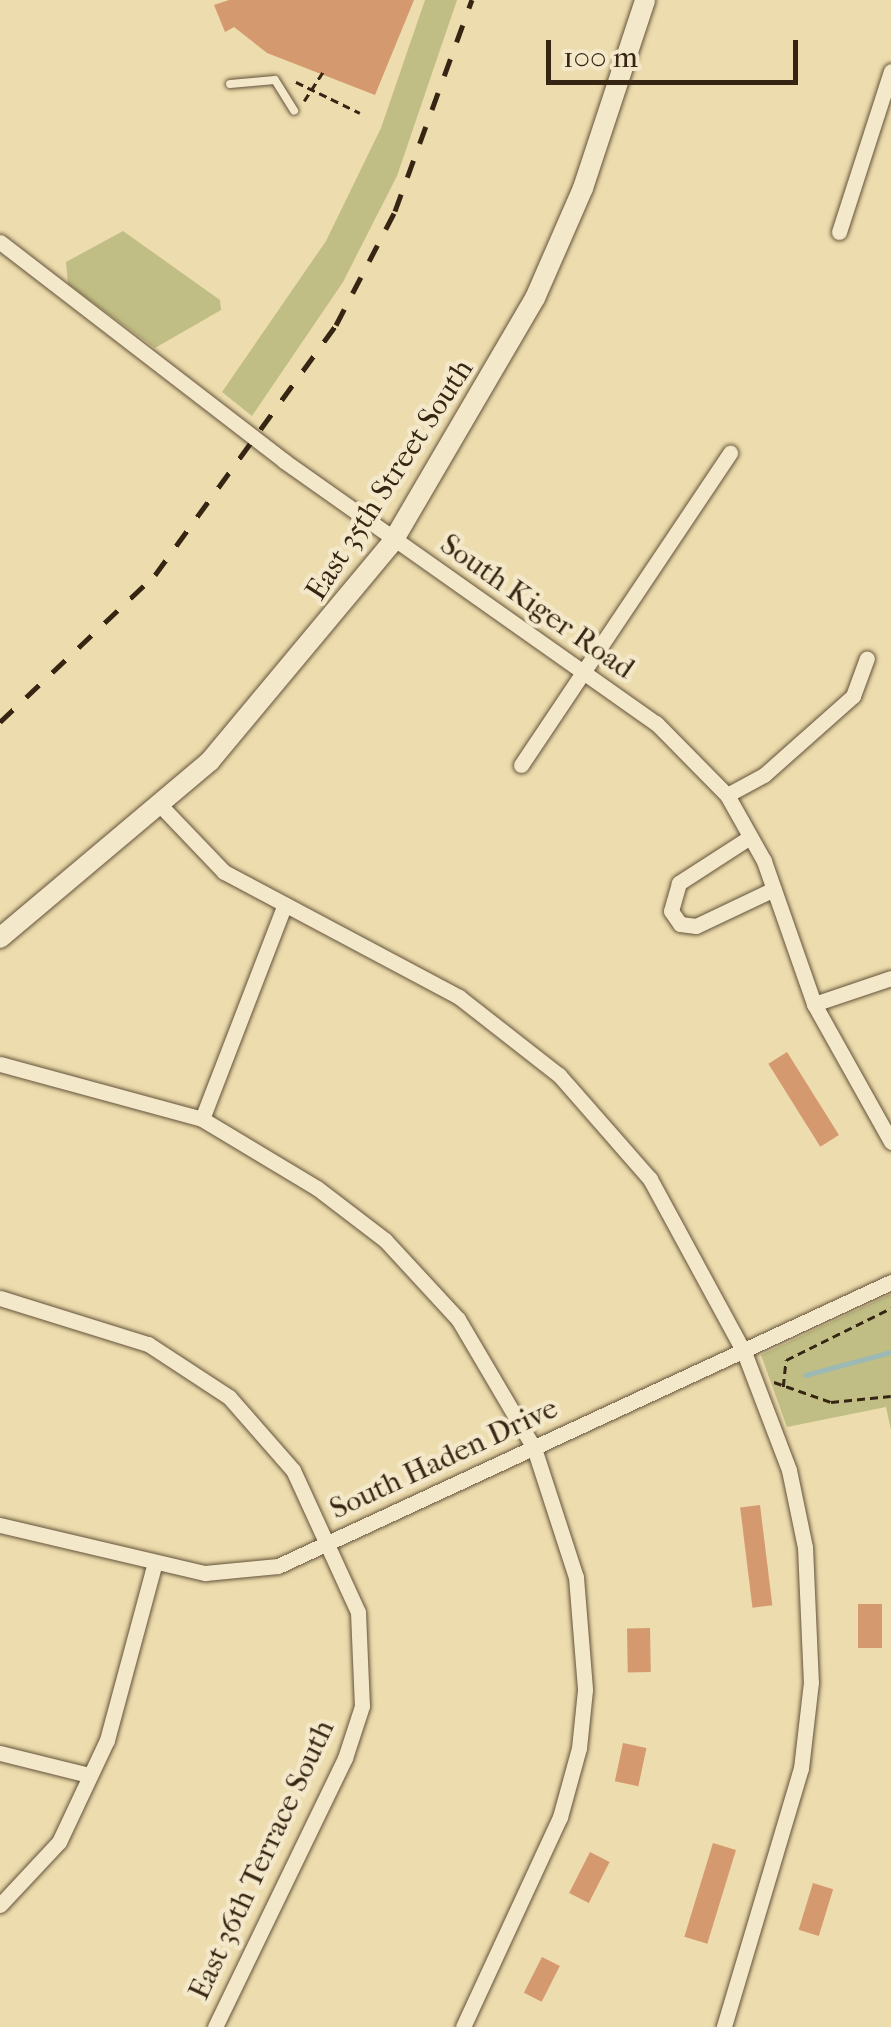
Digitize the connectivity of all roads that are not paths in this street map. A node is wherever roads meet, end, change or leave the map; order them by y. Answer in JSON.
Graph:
{"nodes":[{"id":1,"x":645,"y":0,"type":"edge"},
{"id":2,"x":891,"y":70,"type":"edge"},
{"id":3,"x":230,"y":84,"type":"dead end"},
{"id":4,"x":294,"y":111,"type":"dead end"},
{"id":5,"x":839,"y":232,"type":"dead end"},
{"id":6,"x":0,"y":242,"type":"edge"},
{"id":7,"x":730,"y":453,"type":"dead end"},
{"id":8,"x":393,"y":541,"type":"junction"},
{"id":9,"x":866,"y":658,"type":"dead end"},
{"id":10,"x":582,"y":671,"type":"junction"},
{"id":11,"x":521,"y":764,"type":"dead end"},
{"id":12,"x":728,"y":795,"type":"junction"},
{"id":13,"x":161,"y":806,"type":"junction"},
{"id":14,"x":750,"y":837,"type":"junction"},
{"id":15,"x":774,"y":889,"type":"junction"},
{"id":16,"x":285,"y":904,"type":"junction"},
{"id":17,"x":0,"y":938,"type":"edge"},
{"id":18,"x":891,"y":978,"type":"edge"},
{"id":19,"x":814,"y":1004,"type":"junction"},
{"id":20,"x":0,"y":1064,"type":"edge"},
{"id":21,"x":202,"y":1120,"type":"junction"},
{"id":22,"x":891,"y":1142,"type":"edge"},
{"id":23,"x":891,"y":1282,"type":"edge"},
{"id":24,"x":0,"y":1298,"type":"edge"},
{"id":25,"x":744,"y":1352,"type":"junction"},
{"id":26,"x":534,"y":1448,"type":"junction"},
{"id":27,"x":0,"y":1525,"type":"edge"},
{"id":28,"x":329,"y":1542,"type":"junction"},
{"id":29,"x":155,"y":1562,"type":"junction"},
{"id":30,"x":0,"y":1753,"type":"edge"},
{"id":31,"x":89,"y":1775,"type":"junction"},
{"id":32,"x":0,"y":1905,"type":"edge"},
{"id":33,"x":215,"y":2027,"type":"edge"},
{"id":34,"x":463,"y":2027,"type":"edge"},
{"id":35,"x":724,"y":2027,"type":"edge"}],
"edges":[{"from":1,"to":8,"type":"main road","name":"East 35th Street South"},
{"from":2,"to":5,"type":"street"},
{"from":3,"to":4,"type":"lane"},
{"from":6,"to":8,"type":"street","name":"South Kiger Road"},
{"from":7,"to":10,"type":"street"},
{"from":8,"to":10,"type":"street","name":"South Kiger Road"},
{"from":8,"to":13,"type":"main road","name":"East 35th Street South"},
{"from":9,"to":12,"type":"street"},
{"from":10,"to":11,"type":"street"},
{"from":10,"to":12,"type":"street","name":"South Kiger Road"},
{"from":12,"to":14,"type":"street","name":"South Kiger Road"},
{"from":13,"to":16,"type":"street"},
{"from":13,"to":17,"type":"main road","name":"East 35th Street South"},
{"from":14,"to":15,"type":"street","name":"South Kiger Road"},
{"from":14,"to":15,"type":"street"},
{"from":15,"to":19,"type":"street","name":"South Kiger Road"},
{"from":16,"to":21,"type":"street"},
{"from":16,"to":25,"type":"street"},
{"from":18,"to":19,"type":"street"},
{"from":19,"to":22,"type":"street","name":"South Kiger Road"},
{"from":20,"to":21,"type":"street"},
{"from":21,"to":26,"type":"street"},
{"from":23,"to":25,"type":"street","name":"South Haden Drive"},
{"from":24,"to":28,"type":"street","name":"East 36th Terrace South"},
{"from":25,"to":26,"type":"street","name":"South Haden Drive"},
{"from":25,"to":35,"type":"street"},
{"from":26,"to":28,"type":"street","name":"South Haden Drive"},
{"from":26,"to":34,"type":"street"},
{"from":27,"to":29,"type":"street","name":"South Haden Drive"},
{"from":28,"to":29,"type":"street","name":"South Haden Drive"},
{"from":28,"to":33,"type":"street","name":"East 36th Terrace South"},
{"from":29,"to":31,"type":"street"},
{"from":30,"to":31,"type":"street"},
{"from":31,"to":32,"type":"street"}]}
